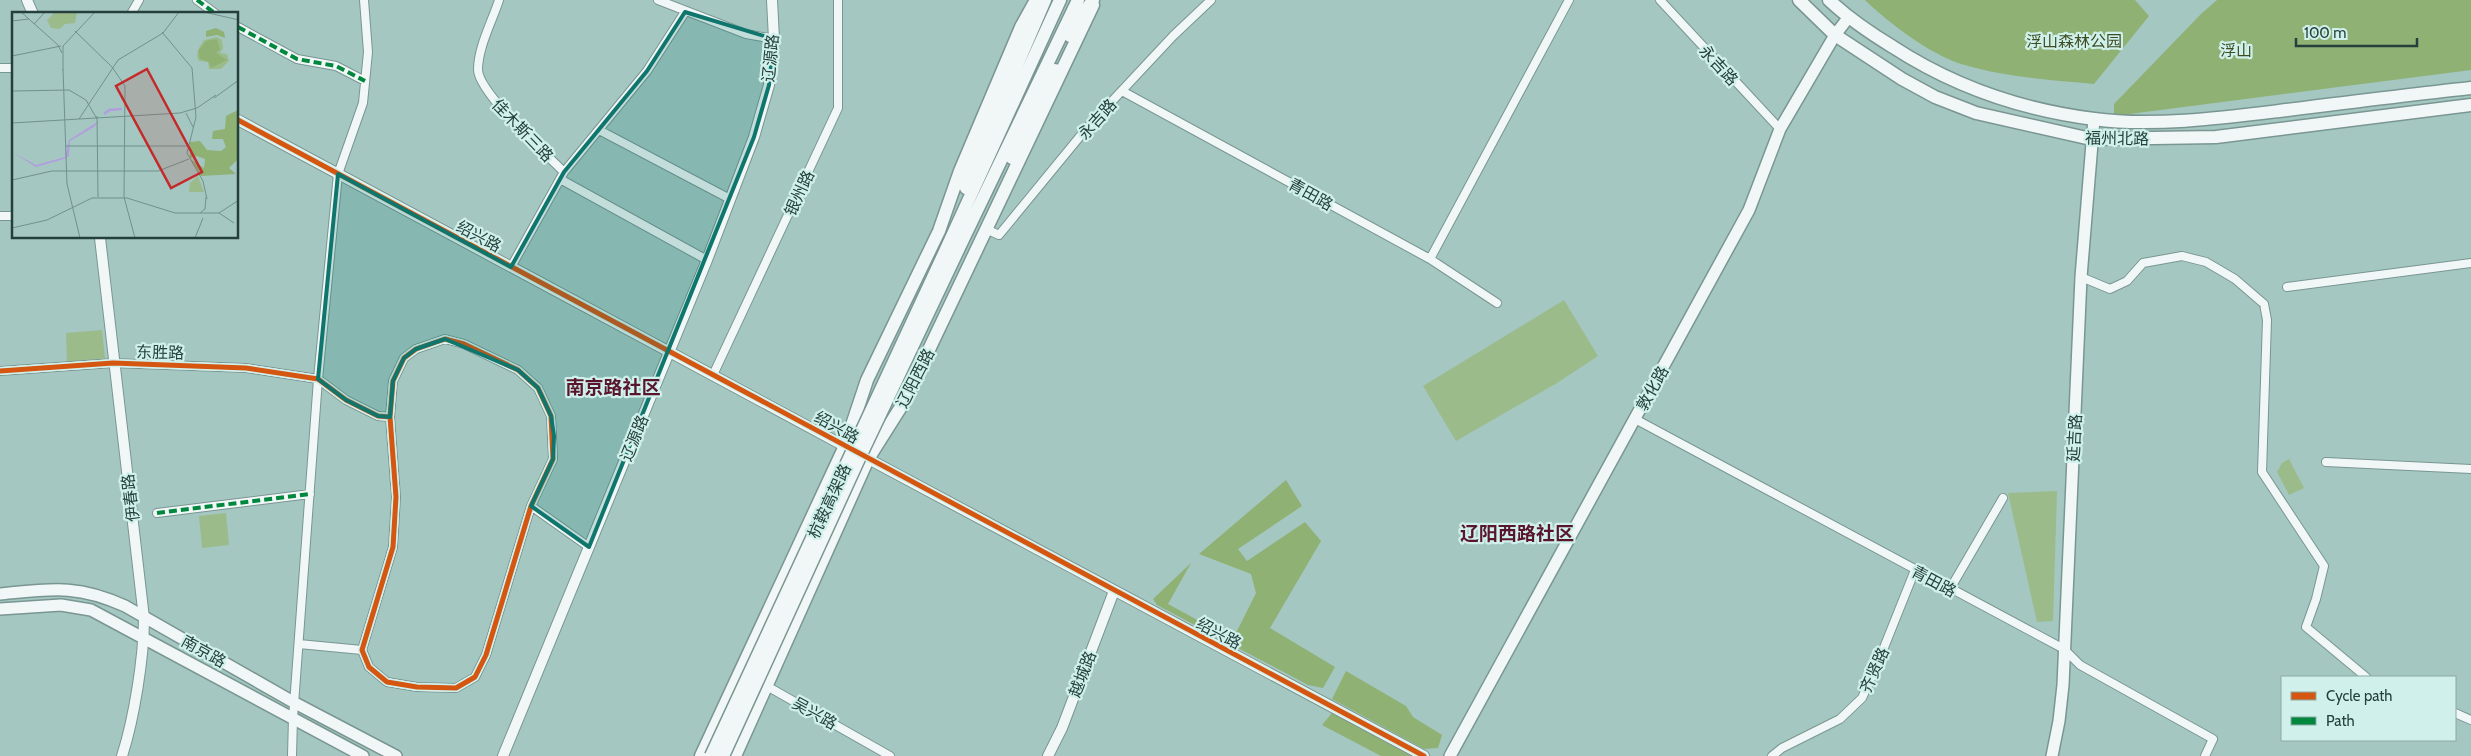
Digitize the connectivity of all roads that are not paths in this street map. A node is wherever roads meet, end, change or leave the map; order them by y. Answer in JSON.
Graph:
{"nodes":[{"id":1,"x":27,"y":0,"type":"edge"},
{"id":2,"x":139,"y":0,"type":"edge"},
{"id":3,"x":197,"y":0,"type":"edge"},
{"id":4,"x":364,"y":0,"type":"edge"},
{"id":5,"x":499,"y":0,"type":"edge"},
{"id":6,"x":658,"y":0,"type":"edge"},
{"id":7,"x":772,"y":0,"type":"edge"},
{"id":8,"x":838,"y":0,"type":"edge"},
{"id":9,"x":1036,"y":0,"type":"edge"},
{"id":10,"x":1045,"y":0,"type":"edge"},
{"id":11,"x":1060,"y":0,"type":"edge"},
{"id":12,"x":1078,"y":0,"type":"edge"},
{"id":13,"x":1094,"y":0,"type":"edge"},
{"id":14,"x":1211,"y":0,"type":"edge"},
{"id":15,"x":1570,"y":0,"type":"edge"},
{"id":16,"x":1660,"y":0,"type":"edge"},
{"id":17,"x":1799,"y":0,"type":"edge"},
{"id":18,"x":1829,"y":0,"type":"edge"},
{"id":19,"x":33,"y":12,"type":"edge"},
{"id":20,"x":132,"y":12,"type":"edge"},
{"id":21,"x":213,"y":12,"type":"edge"},
{"id":22,"x":685,"y":12,"type":"junction"},
{"id":23,"x":1848,"y":18,"type":"junction"},
{"id":24,"x":239,"y":28,"type":"edge"},
{"id":25,"x":1835,"y":35,"type":"junction"},
{"id":26,"x":774,"y":39,"type":"junction"},
{"id":27,"x":365,"y":81,"type":"junction"},
{"id":28,"x":2471,"y":88,"type":"edge"},
{"id":29,"x":1122,"y":91,"type":"junction"},
{"id":30,"x":2471,"y":105,"type":"edge"},
{"id":31,"x":2094,"y":119,"type":"junction"},
{"id":32,"x":239,"y":121,"type":"edge"},
{"id":33,"x":1780,"y":129,"type":"junction"},
{"id":34,"x":599,"y":130,"type":"junction"},
{"id":35,"x":2091,"y":139,"type":"junction"},
{"id":36,"x":338,"y":174,"type":"junction"},
{"id":37,"x":562,"y":176,"type":"junction"},
{"id":38,"x":730,"y":200,"type":"junction"},
{"id":39,"x":973,"y":222,"type":"junction"},
{"id":40,"x":988,"y":230,"type":"junction"},
{"id":41,"x":100,"y":239,"type":"edge"},
{"id":42,"x":953,"y":248,"type":"junction"},
{"id":43,"x":707,"y":260,"type":"junction"},
{"id":44,"x":1430,"y":260,"type":"junction"},
{"id":45,"x":2471,"y":263,"type":"edge"},
{"id":46,"x":510,"y":267,"type":"junction"},
{"id":47,"x":2081,"y":277,"type":"junction"},
{"id":48,"x":2286,"y":286,"type":"dead end"},
{"id":49,"x":1497,"y":303,"type":"dead end"},
{"id":50,"x":669,"y":352,"type":"junction"},
{"id":51,"x":113,"y":363,"type":"junction"},
{"id":52,"x":0,"y":371,"type":"edge"},
{"id":53,"x":713,"y":375,"type":"junction"},
{"id":54,"x":318,"y":379,"type":"junction"},
{"id":55,"x":390,"y":417,"type":"junction"},
{"id":56,"x":1635,"y":420,"type":"junction"},
{"id":57,"x":845,"y":446,"type":"junction"},
{"id":58,"x":868,"y":459,"type":"junction"},
{"id":59,"x":2326,"y":462,"type":"dead end"},
{"id":60,"x":2471,"y":469,"type":"edge"},
{"id":61,"x":310,"y":494,"type":"junction"},
{"id":62,"x":2003,"y":498,"type":"dead end"},
{"id":63,"x":531,"y":506,"type":"junction"},
{"id":64,"x":157,"y":513,"type":"dead end"},
{"id":65,"x":589,"y":547,"type":"junction"},
{"id":66,"x":1914,"y":570,"type":"junction"},
{"id":67,"x":1950,"y":589,"type":"junction"},
{"id":68,"x":1114,"y":591,"type":"junction"},
{"id":69,"x":0,"y":594,"type":"edge"},
{"id":70,"x":0,"y":609,"type":"edge"},
{"id":71,"x":144,"y":618,"type":"junction"},
{"id":72,"x":144,"y":638,"type":"junction"},
{"id":73,"x":299,"y":644,"type":"junction"},
{"id":74,"x":2064,"y":649,"type":"junction"},
{"id":75,"x":362,"y":650,"type":"junction"},
{"id":76,"x":739,"y":671,"type":"junction"},
{"id":77,"x":2365,"y":676,"type":"edge"},
{"id":78,"x":766,"y":686,"type":"junction"},
{"id":79,"x":295,"y":702,"type":"junction"},
{"id":80,"x":2456,"y":713,"type":"edge"},
{"id":81,"x":293,"y":718,"type":"junction"},
{"id":82,"x":2471,"y":720,"type":"edge"},
{"id":83,"x":122,"y":756,"type":"edge"},
{"id":84,"x":292,"y":756,"type":"edge"},
{"id":85,"x":363,"y":756,"type":"edge"},
{"id":86,"x":396,"y":756,"type":"edge"},
{"id":87,"x":504,"y":756,"type":"edge"},
{"id":88,"x":701,"y":756,"type":"edge"},
{"id":89,"x":711,"y":756,"type":"edge"},
{"id":90,"x":723,"y":756,"type":"edge"},
{"id":91,"x":735,"y":756,"type":"edge"},
{"id":92,"x":890,"y":756,"type":"edge"},
{"id":93,"x":1048,"y":756,"type":"edge"},
{"id":94,"x":1424,"y":756,"type":"edge"},
{"id":95,"x":1450,"y":756,"type":"edge"},
{"id":96,"x":1772,"y":756,"type":"edge"},
{"id":97,"x":2052,"y":756,"type":"edge"},
{"id":98,"x":2205,"y":756,"type":"edge"}],
"edges":[{"from":1,"to":19,"type":"street"},
{"from":2,"to":20,"type":"street"},
{"from":3,"to":21,"type":"street"},
{"from":4,"to":27,"type":"street"},
{"from":5,"to":37,"type":"street","name":"佳木斯三路"},
{"from":6,"to":22,"type":"street"},
{"from":7,"to":26,"type":"street","name":"辽源路"},
{"from":8,"to":53,"type":"street","name":"银州路"},
{"from":9,"to":57,"type":"main road"},
{"from":10,"to":42,"type":"main road"},
{"from":11,"to":42,"type":"main road"},
{"from":12,"to":39,"type":"main road"},
{"from":13,"to":39,"type":"main road"},
{"from":13,"to":40,"type":"main road","name":"辽阳西路"},
{"from":14,"to":29,"type":"street","name":"永吉路"},
{"from":15,"to":44,"type":"street"},
{"from":16,"to":33,"type":"street","name":"永吉路"},
{"from":17,"to":25,"type":"main road","name":"福州北路"},
{"from":18,"to":23,"type":"main road","name":"福州北路"},
{"from":22,"to":26,"type":"street"},
{"from":22,"to":34,"type":"street"},
{"from":23,"to":25,"type":"main road","name":"敦化路"},
{"from":23,"to":31,"type":"main road","name":"福州北路"},
{"from":24,"to":27,"type":"street"},
{"from":25,"to":33,"type":"main road","name":"敦化路"},
{"from":25,"to":35,"type":"main road","name":"福州北路"},
{"from":26,"to":38,"type":"street","name":"辽源路"},
{"from":27,"to":36,"type":"street"},
{"from":28,"to":31,"type":"main road","name":"福州北路"},
{"from":29,"to":40,"type":"street","name":"永吉路"},
{"from":29,"to":44,"type":"street","name":"青田路"},
{"from":30,"to":35,"type":"main road","name":"福州北路"},
{"from":31,"to":35,"type":"main road","name":"延吉路"},
{"from":32,"to":36,"type":"street","name":"绍兴路"},
{"from":33,"to":56,"type":"main road","name":"敦化路"},
{"from":34,"to":37,"type":"street"},
{"from":34,"to":38,"type":"street"},
{"from":35,"to":47,"type":"main road","name":"延吉路"},
{"from":36,"to":46,"type":"street","name":"绍兴路"},
{"from":36,"to":54,"type":"street"},
{"from":37,"to":43,"type":"street","name":"佳木斯三路"},
{"from":37,"to":46,"type":"street"},
{"from":38,"to":43,"type":"street","name":"辽源路"},
{"from":39,"to":42,"type":"main road"},
{"from":40,"to":58,"type":"main road","name":"辽阳西路"},
{"from":41,"to":51,"type":"street","name":"伊春路"},
{"from":42,"to":89,"type":"main road","name":"杭鞍高架路","bridge":true},
{"from":42,"to":90,"type":"main road","name":"杭鞍高架路","bridge":true},
{"from":43,"to":50,"type":"street","name":"辽源路"},
{"from":44,"to":49,"type":"street","name":"青田路"},
{"from":45,"to":48,"type":"street"},
{"from":46,"to":50,"type":"street","name":"绍兴路"},
{"from":47,"to":74,"type":"main road","name":"延吉路"},
{"from":47,"to":77,"type":"street"},
{"from":50,"to":53,"type":"street","name":"绍兴路"},
{"from":50,"to":65,"type":"street","name":"辽源路"},
{"from":51,"to":52,"type":"street","name":"东胜路"},
{"from":51,"to":54,"type":"street","name":"东胜路"},
{"from":51,"to":71,"type":"street","name":"伊春路"},
{"from":53,"to":57,"type":"street","name":"绍兴路"},
{"from":54,"to":55,"type":"street"},
{"from":54,"to":61,"type":"street"},
{"from":55,"to":63,"type":"street"},
{"from":55,"to":75,"type":"street"},
{"from":56,"to":66,"type":"street","name":"青田路"},
{"from":56,"to":95,"type":"main road","name":"敦化路"},
{"from":57,"to":58,"type":"street","name":"绍兴路"},
{"from":57,"to":76,"type":"main road"},
{"from":58,"to":68,"type":"street","name":"绍兴路"},
{"from":58,"to":78,"type":"main road","name":"辽阳西路"},
{"from":59,"to":60,"type":"street"},
{"from":61,"to":64,"type":"street"},
{"from":61,"to":73,"type":"street"},
{"from":62,"to":67,"type":"street"},
{"from":63,"to":65,"type":"street"},
{"from":63,"to":75,"type":"street"},
{"from":65,"to":87,"type":"street","name":"辽源路"},
{"from":66,"to":67,"type":"street","name":"青田路"},
{"from":66,"to":96,"type":"street","name":"齐贤路"},
{"from":67,"to":74,"type":"street","name":"青田路"},
{"from":68,"to":93,"type":"street","name":"越城路"},
{"from":68,"to":94,"type":"street","name":"绍兴路"},
{"from":69,"to":71,"type":"main road","name":"南京路"},
{"from":70,"to":72,"type":"main road","name":"南京路"},
{"from":71,"to":72,"type":"street","name":"伊春路"},
{"from":71,"to":79,"type":"main road","name":"南京路"},
{"from":72,"to":81,"type":"main road","name":"南京路"},
{"from":72,"to":83,"type":"street","name":"伊春路"},
{"from":73,"to":75,"type":"street"},
{"from":73,"to":79,"type":"street"},
{"from":74,"to":97,"type":"main road","name":"延吉路"},
{"from":74,"to":98,"type":"street","name":"青田路"},
{"from":76,"to":78,"type":"street","name":"吴兴路"},
{"from":76,"to":88,"type":"main road"},
{"from":78,"to":91,"type":"main road","name":"辽阳西路"},
{"from":78,"to":92,"type":"street","name":"吴兴路"},
{"from":79,"to":81,"type":"street"},
{"from":79,"to":86,"type":"main road","name":"南京路"},
{"from":80,"to":82,"type":"street"},
{"from":81,"to":84,"type":"street"},
{"from":81,"to":85,"type":"main road","name":"南京路"}]}
